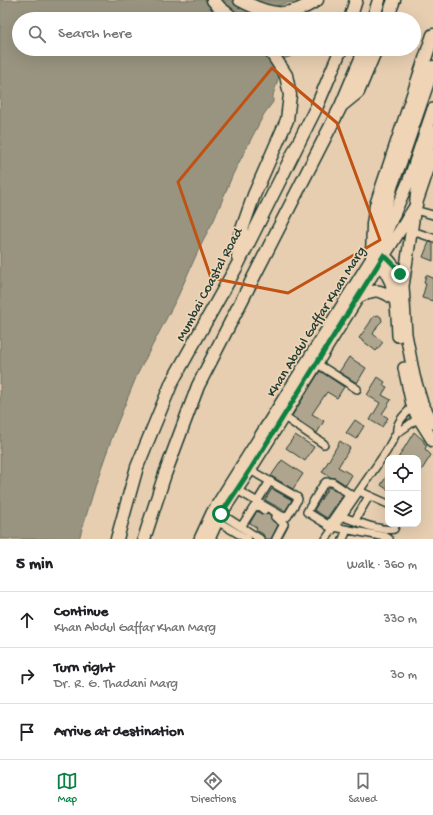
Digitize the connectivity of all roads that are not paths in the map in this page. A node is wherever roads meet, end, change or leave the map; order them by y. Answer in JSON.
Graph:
{"nodes":[{"id":1,"x":213,"y":0,"type":"edge"},
{"id":2,"x":240,"y":0,"type":"edge"},
{"id":3,"x":317,"y":0,"type":"edge"},
{"id":4,"x":356,"y":0,"type":"edge"},
{"id":5,"x":379,"y":0,"type":"edge"},
{"id":6,"x":394,"y":0,"type":"edge"},
{"id":7,"x":225,"y":12,"type":"edge"},
{"id":8,"x":271,"y":12,"type":"edge"},
{"id":9,"x":291,"y":12,"type":"edge"},
{"id":10,"x":352,"y":12,"type":"edge"},
{"id":11,"x":375,"y":12,"type":"edge"},
{"id":12,"x":390,"y":12,"type":"edge"},
{"id":13,"x":433,"y":35,"type":"edge"},
{"id":14,"x":274,"y":56,"type":"edge"},
{"id":15,"x":338,"y":56,"type":"edge"},
{"id":16,"x":362,"y":56,"type":"edge"},
{"id":17,"x":373,"y":56,"type":"edge"},
{"id":18,"x":433,"y":67,"type":"edge"},
{"id":19,"x":341,"y":106,"type":"junction"},
{"id":20,"x":433,"y":109,"type":"edge"},
{"id":21,"x":433,"y":132,"type":"edge"},
{"id":22,"x":433,"y":155,"type":"edge"},
{"id":23,"x":415,"y":207,"type":"junction"},
{"id":24,"x":433,"y":215,"type":"edge"},
{"id":25,"x":412,"y":231,"type":"junction"},
{"id":26,"x":433,"y":238,"type":"edge"},
{"id":27,"x":379,"y":254,"type":"junction"},
{"id":28,"x":238,"y":264,"type":"junction"},
{"id":29,"x":403,"y":286,"type":"junction"},
{"id":30,"x":357,"y":298,"type":"junction"},
{"id":31,"x":394,"y":299,"type":"junction"},
{"id":32,"x":407,"y":362,"type":"junction"},
{"id":33,"x":316,"y":363,"type":"junction"},
{"id":34,"x":357,"y":389,"type":"dead end"},
{"id":35,"x":420,"y":410,"type":"junction"},
{"id":36,"x":283,"y":416,"type":"junction"},
{"id":37,"x":433,"y":423,"type":"edge"},
{"id":38,"x":397,"y":432,"type":"junction"},
{"id":39,"x":433,"y":441,"type":"edge"},
{"id":40,"x":324,"y":444,"type":"dead end"},
{"id":41,"x":250,"y":470,"type":"junction"},
{"id":42,"x":270,"y":481,"type":"junction"},
{"id":43,"x":237,"y":490,"type":"junction"},
{"id":44,"x":354,"y":494,"type":"junction"},
{"id":45,"x":369,"y":496,"type":"junction"},
{"id":46,"x":257,"y":502,"type":"junction"},
{"id":47,"x":385,"y":503,"type":"edge"},
{"id":48,"x":341,"y":516,"type":"junction"},
{"id":49,"x":219,"y":517,"type":"junction"},
{"id":50,"x":355,"y":520,"type":"junction"},
{"id":51,"x":241,"y":527,"type":"junction"},
{"id":52,"x":332,"y":527,"type":"junction"},
{"id":53,"x":395,"y":527,"type":"edge"},
{"id":54,"x":348,"y":530,"type":"junction"},
{"id":55,"x":117,"y":539,"type":"edge"},
{"id":56,"x":144,"y":539,"type":"edge"},
{"id":57,"x":200,"y":539,"type":"edge"},
{"id":58,"x":209,"y":539,"type":"edge"},
{"id":59,"x":247,"y":539,"type":"edge"},
{"id":60,"x":260,"y":539,"type":"edge"},
{"id":61,"x":276,"y":539,"type":"edge"},
{"id":62,"x":326,"y":539,"type":"edge"},
{"id":63,"x":343,"y":539,"type":"edge"},
{"id":64,"x":389,"y":539,"type":"edge"}],
"edges":[{"from":1,"to":7,"type":"highway"},
{"from":2,"to":8,"type":"highway"},
{"from":3,"to":9,"type":"highway"},
{"from":4,"to":10,"type":"highway"},
{"from":5,"to":11,"type":"highway"},
{"from":6,"to":12,"type":"highway"},
{"from":13,"to":27,"type":"highway"},
{"from":14,"to":28,"type":"highway"},
{"from":15,"to":28,"type":"highway","name":"Mumbai Coastal Road"},
{"from":16,"to":19,"type":"highway"},
{"from":17,"to":19,"type":"highway"},
{"from":18,"to":27,"type":"highway"},
{"from":19,"to":56,"type":"highway"},
{"from":20,"to":27,"type":"main road","name":"Khan Abdul Gaffar Khan Marg"},
{"from":21,"to":23,"type":"highway"},
{"from":22,"to":23,"type":"main road","name":"Khan Abdul Gaffar Khan Marg"},
{"from":23,"to":24,"type":"street"},
{"from":23,"to":25,"type":"main road"},
{"from":23,"to":27,"type":"main road","name":"Khan Abdul Gaffar Khan Marg"},
{"from":25,"to":26,"type":"street"},
{"from":25,"to":29,"type":"main road"},
{"from":27,"to":29,"type":"main road"},
{"from":27,"to":30,"type":"main road","name":"Khan Abdul Gaffar Khan Marg"},
{"from":27,"to":31,"type":"main road"},
{"from":27,"to":57,"type":"main road","name":"Khan Abdul Gaffar Khan Marg"},
{"from":28,"to":55,"type":"highway","name":"Mumbai Coastal Road"},
{"from":29,"to":32,"type":"main road"},
{"from":30,"to":31,"type":"main road"},
{"from":30,"to":33,"type":"main road","name":"Khan Abdul Gaffar Khan Marg"},
{"from":31,"to":32,"type":"main road"},
{"from":32,"to":35,"type":"main road"},
{"from":33,"to":34,"type":"street"},
{"from":33,"to":36,"type":"main road","name":"Khan Abdul Gaffar Khan Marg"},
{"from":35,"to":37,"type":"main road"},
{"from":35,"to":38,"type":"street"},
{"from":35,"to":38,"type":"street"},
{"from":35,"to":39,"type":"main road"},
{"from":36,"to":40,"type":"street"},
{"from":36,"to":41,"type":"main road","name":"Khan Abdul Gaffar Khan Marg"},
{"from":38,"to":44,"type":"street"},
{"from":41,"to":42,"type":"street"},
{"from":41,"to":43,"type":"main road","name":"Khan Abdul Gaffar Khan Marg"},
{"from":42,"to":46,"type":"street"},
{"from":42,"to":46,"type":"street"},
{"from":43,"to":46,"type":"street"},
{"from":43,"to":49,"type":"main road","name":"Khan Abdul Gaffar Khan Marg"},
{"from":44,"to":45,"type":"street"},
{"from":44,"to":48,"type":"street"},
{"from":44,"to":52,"type":"street"},
{"from":44,"to":52,"type":"street"},
{"from":45,"to":47,"type":"street"},
{"from":45,"to":50,"type":"street"},
{"from":48,"to":50,"type":"street"},
{"from":48,"to":52,"type":"street"},
{"from":49,"to":51,"type":"street"},
{"from":49,"to":58,"type":"main road","name":"Khan Abdul Gaffar Khan Marg"},
{"from":49,"to":59,"type":"street"},
{"from":50,"to":53,"type":"street"},
{"from":51,"to":60,"type":"street"},
{"from":51,"to":61,"type":"street"},
{"from":52,"to":54,"type":"street"},
{"from":52,"to":62,"type":"street"},
{"from":54,"to":63,"type":"street"},
{"from":54,"to":64,"type":"street"}]}
